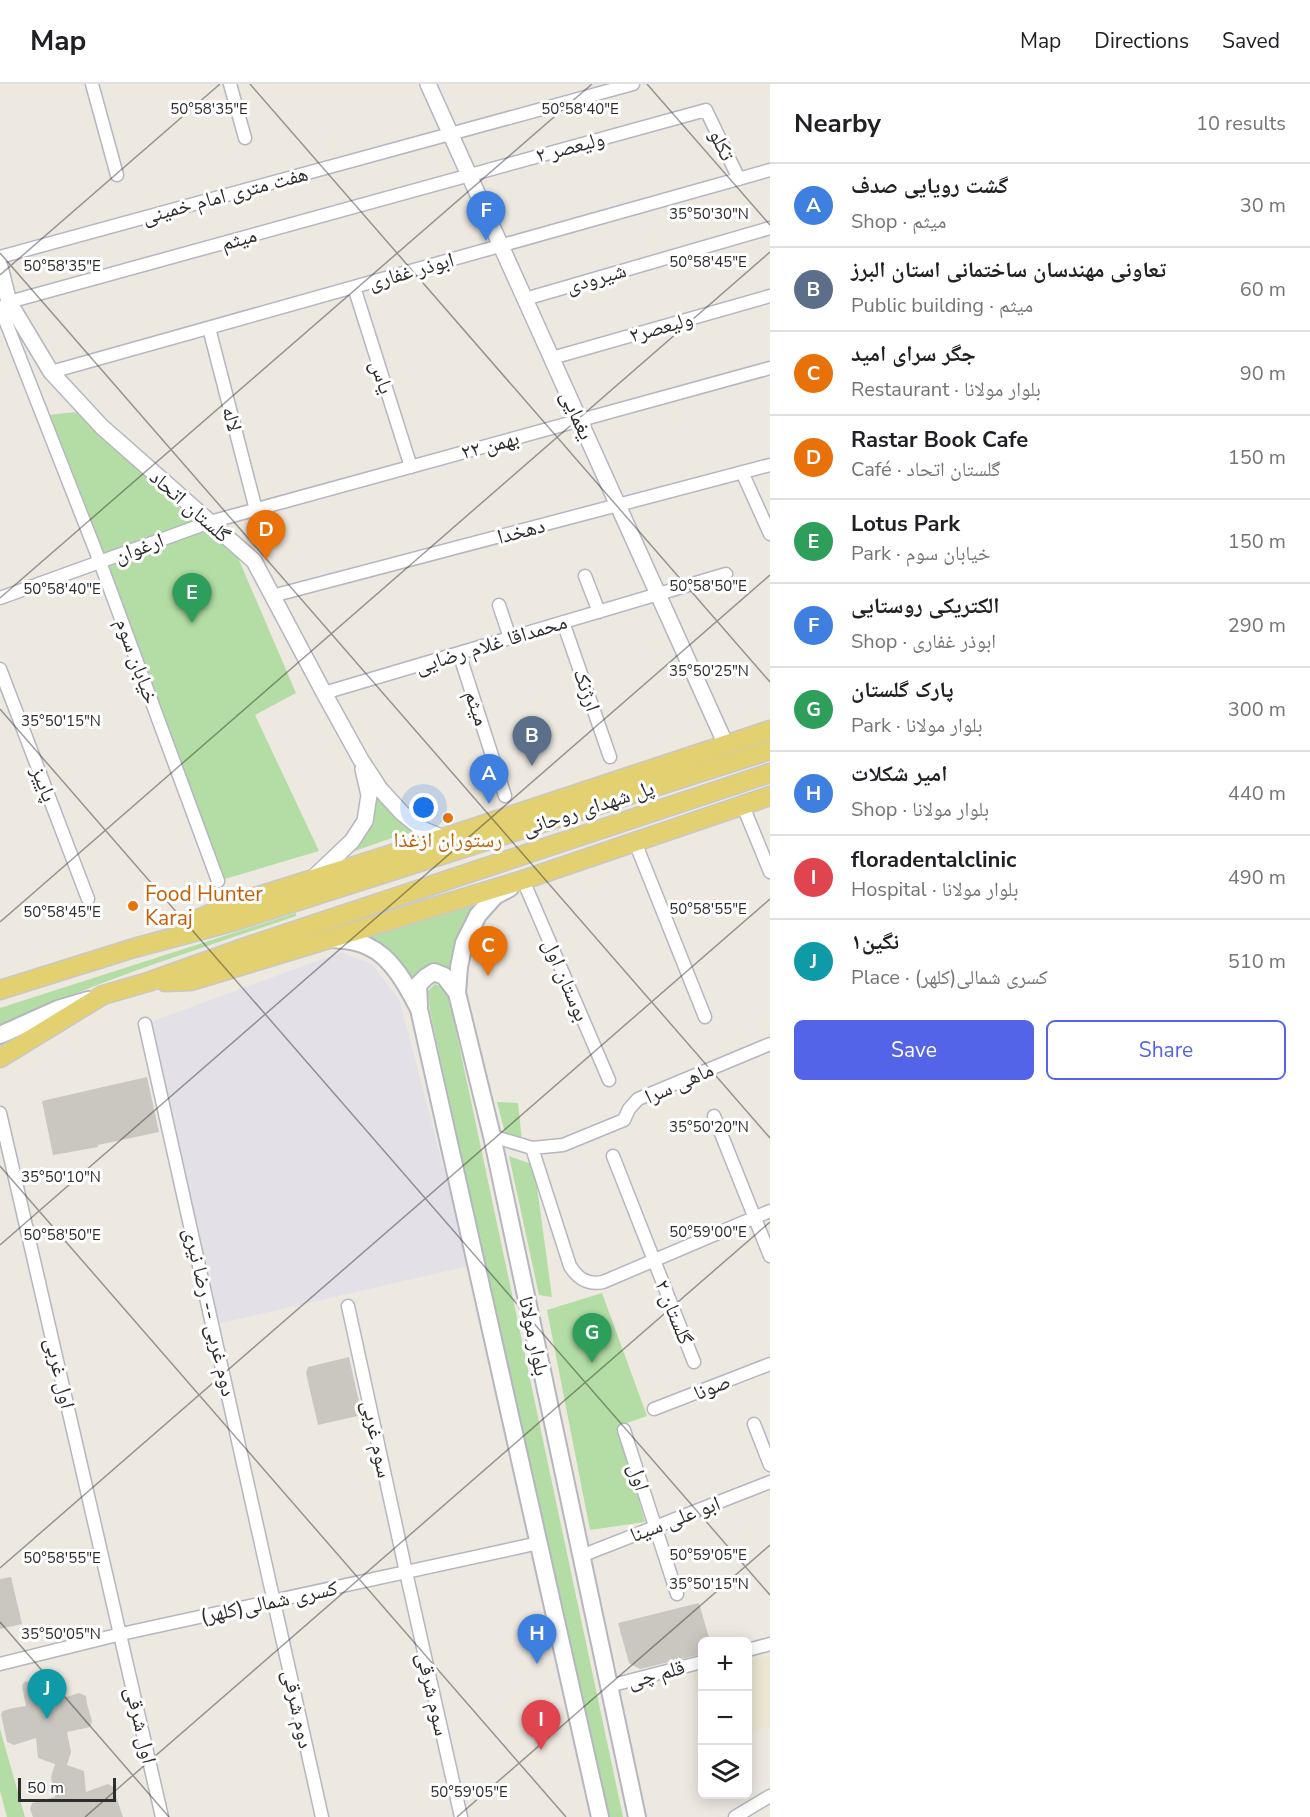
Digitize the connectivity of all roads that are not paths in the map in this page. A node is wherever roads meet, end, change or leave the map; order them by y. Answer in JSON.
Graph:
{"nodes":[{"id":1,"x":92,"y":84,"type":"edge"},
{"id":2,"x":230,"y":84,"type":"edge"},
{"id":3,"x":429,"y":84,"type":"edge"},
{"id":4,"x":633,"y":84,"type":"edge"},
{"id":5,"x":706,"y":110,"type":"joint"},
{"id":6,"x":451,"y":134,"type":"junction"},
{"id":7,"x":245,"y":138,"type":"dead end"},
{"id":8,"x":770,"y":170,"type":"edge"},
{"id":9,"x":117,"y":175,"type":"dead end"},
{"id":10,"x":469,"y":175,"type":"junction"},
{"id":11,"x":739,"y":179,"type":"junction"},
{"id":12,"x":770,"y":228,"type":"edge"},
{"id":13,"x":501,"y":246,"type":"junction"},
{"id":14,"x":0,"y":257,"type":"edge"},
{"id":15,"x":0,"y":267,"type":"edge"},
{"id":16,"x":354,"y":287,"type":"junction"},
{"id":17,"x":770,"y":296,"type":"edge"},
{"id":18,"x":525,"y":298,"type":"junction"},
{"id":19,"x":5,"y":305,"type":"edge"},
{"id":20,"x":208,"y":328,"type":"junction"},
{"id":21,"x":552,"y":358,"type":"junction"},
{"id":22,"x":770,"y":368,"type":"edge"},
{"id":23,"x":51,"y":372,"type":"junction"},
{"id":24,"x":580,"y":420,"type":"junction"},
{"id":25,"x":770,"y":465,"type":"edge"},
{"id":26,"x":411,"y":467,"type":"junction"},
{"id":27,"x":742,"y":472,"type":"junction"},
{"id":28,"x":618,"y":505,"type":"junction"},
{"id":29,"x":256,"y":510,"type":"junction"},
{"id":30,"x":210,"y":522,"type":"junction"},
{"id":31,"x":770,"y":534,"type":"edge"},
{"id":32,"x":100,"y":562,"type":"junction"},
{"id":33,"x":726,"y":574,"type":"dead end"},
{"id":34,"x":585,"y":576,"type":"dead end"},
{"id":35,"x":657,"y":593,"type":"junction"},
{"id":36,"x":272,"y":596,"type":"junction"},
{"id":37,"x":0,"y":598,"type":"edge"},
{"id":38,"x":499,"y":605,"type":"dead end"},
{"id":39,"x":598,"y":612,"type":"junction"},
{"id":40,"x":563,"y":622,"type":"junction"},
{"id":41,"x":510,"y":638,"type":"junction"},
{"id":42,"x":459,"y":653,"type":"junction"},
{"id":43,"x":0,"y":669,"type":"edge"},
{"id":44,"x":324,"y":693,"type":"junction"},
{"id":45,"x":770,"y":730,"type":"edge"},
{"id":46,"x":726,"y":745,"type":"junction"},
{"id":47,"x":770,"y":750,"type":"edge"},
{"id":48,"x":610,"y":757,"type":"dead end"},
{"id":49,"x":361,"y":760,"type":"junction"},
{"id":50,"x":770,"y":773,"type":"edge"},
{"id":51,"x":505,"y":796,"type":"dead end"},
{"id":52,"x":770,"y":796,"type":"edge"},
{"id":53,"x":743,"y":806,"type":"junction"},
{"id":54,"x":443,"y":838,"type":"junction"},
{"id":55,"x":635,"y":842,"type":"junction"},
{"id":56,"x":770,"y":872,"type":"edge"},
{"id":57,"x":312,"y":879,"type":"junction"},
{"id":58,"x":523,"y":880,"type":"junction"},
{"id":59,"x":218,"y":881,"type":"dead end"},
{"id":60,"x":88,"y":899,"type":"dead end"},
{"id":61,"x":327,"y":939,"type":"junction"},
{"id":62,"x":134,"y":948,"type":"junction"},
{"id":63,"x":148,"y":982,"type":"junction"},
{"id":64,"x":0,"y":990,"type":"edge"},
{"id":65,"x":457,"y":993,"type":"junction"},
{"id":66,"x":103,"y":995,"type":"junction"},
{"id":67,"x":419,"y":1009,"type":"junction"},
{"id":68,"x":705,"y":1017,"type":"dead end"},
{"id":69,"x":145,"y":1024,"type":"dead end"},
{"id":70,"x":0,"y":1035,"type":"edge"},
{"id":71,"x":770,"y":1044,"type":"edge"},
{"id":72,"x":0,"y":1058,"type":"edge"},
{"id":73,"x":609,"y":1080,"type":"dead end"},
{"id":74,"x":0,"y":1113,"type":"edge"},
{"id":75,"x":714,"y":1116,"type":"dead end"},
{"id":76,"x":492,"y":1136,"type":"junction"},
{"id":77,"x":532,"y":1148,"type":"junction"},
{"id":78,"x":613,"y":1156,"type":"dead end"},
{"id":79,"x":770,"y":1211,"type":"edge"},
{"id":80,"x":754,"y":1217,"type":"junction"},
{"id":81,"x":770,"y":1256,"type":"edge"},
{"id":82,"x":654,"y":1262,"type":"junction"},
{"id":83,"x":348,"y":1306,"type":"dead end"},
{"id":84,"x":694,"y":1362,"type":"dead end"},
{"id":85,"x":770,"y":1364,"type":"edge"},
{"id":86,"x":654,"y":1409,"type":"dead end"},
{"id":87,"x":754,"y":1424,"type":"dead end"},
{"id":88,"x":624,"y":1430,"type":"dead end"},
{"id":89,"x":770,"y":1465,"type":"edge"},
{"id":90,"x":770,"y":1482,"type":"edge"},
{"id":91,"x":655,"y":1527,"type":"junction"},
{"id":92,"x":539,"y":1543,"type":"junction"},
{"id":93,"x":581,"y":1556,"type":"junction"},
{"id":94,"x":406,"y":1572,"type":"junction"},
{"id":95,"x":677,"y":1594,"type":"dead end"},
{"id":96,"x":275,"y":1600,"type":"junction"},
{"id":97,"x":121,"y":1634,"type":"junction"},
{"id":98,"x":770,"y":1644,"type":"edge"},
{"id":99,"x":752,"y":1649,"type":"edge"},
{"id":100,"x":698,"y":1663,"type":"edge"},
{"id":101,"x":0,"y":1664,"type":"edge"},
{"id":102,"x":609,"y":1686,"type":"junction"},
{"id":103,"x":770,"y":1796,"type":"edge"},
{"id":104,"x":162,"y":1817,"type":"edge"},
{"id":105,"x":322,"y":1817,"type":"edge"},
{"id":106,"x":461,"y":1817,"type":"edge"},
{"id":107,"x":600,"y":1817,"type":"edge"},
{"id":108,"x":637,"y":1817,"type":"edge"},
{"id":109,"x":735,"y":1817,"type":"edge"}],
"edges":[{"from":1,"to":9,"type":"street"},
{"from":2,"to":7,"type":"street"},
{"from":3,"to":6,"type":"street","name":"یغمایی"},
{"from":4,"to":6,"type":"street","name":"هفت متری امام خمینی"},
{"from":5,"to":10,"type":"street","name":"ولیعصر ۲"},
{"from":5,"to":11,"type":"street","name":"تکلو"},
{"from":6,"to":10,"type":"street","name":"یغمایی"},
{"from":6,"to":14,"type":"street","name":"هفت متری امام خمینی"},
{"from":8,"to":11,"type":"street","name":"ابوذر غفاری"},
{"from":10,"to":13,"type":"street","name":"یغمایی"},
{"from":10,"to":19,"type":"street","name":"میثم"},
{"from":11,"to":13,"type":"street","name":"ابوذر غفاری"},
{"from":12,"to":18,"type":"street","name":"شیرودی"},
{"from":13,"to":16,"type":"street","name":"ابوذر غفاری"},
{"from":13,"to":18,"type":"street","name":"یغمایی"},
{"from":15,"to":19,"type":"street","name":"گلستان اتحاد"},
{"from":16,"to":20,"type":"street","name":"ابوذر غفاری"},
{"from":16,"to":26,"type":"street","name":"یاس"},
{"from":17,"to":21,"type":"street","name":"ولیعصر۲"},
{"from":18,"to":21,"type":"street","name":"یغمایی"},
{"from":19,"to":23,"type":"street","name":"گلستان اتحاد"},
{"from":19,"to":32,"type":"street","name":"خیابان سوم"},
{"from":20,"to":23,"type":"street","name":"ابوذر غفاری"},
{"from":20,"to":29,"type":"street","name":"لاله"},
{"from":21,"to":24,"type":"street","name":"یغمایی"},
{"from":22,"to":24,"type":"street","name":"۲۲ بهمن"},
{"from":23,"to":30,"type":"street","name":"گلستان اتحاد"},
{"from":24,"to":26,"type":"street","name":"۲۲ بهمن"},
{"from":24,"to":28,"type":"street","name":"یغمایی"},
{"from":25,"to":27,"type":"street","name":"دهخدا"},
{"from":26,"to":29,"type":"street","name":"۲۲ بهمن"},
{"from":27,"to":28,"type":"street","name":"دهخدا"},
{"from":27,"to":31,"type":"street"},
{"from":28,"to":35,"type":"street","name":"یغمایی"},
{"from":28,"to":36,"type":"street","name":"دهخدا"},
{"from":29,"to":30,"type":"street","name":"۲۲ بهمن"},
{"from":30,"to":32,"type":"street","name":"ارغوان"},
{"from":30,"to":36,"type":"street","name":"گلستان اتحاد"},
{"from":32,"to":37,"type":"street","name":"ارغوان"},
{"from":32,"to":59,"type":"street","name":"خیابان سوم"},
{"from":33,"to":35,"type":"street","name":"محمداقا غلام رضایی"},
{"from":34,"to":39,"type":"street"},
{"from":35,"to":39,"type":"street","name":"محمداقا غلام رضایی"},
{"from":35,"to":46,"type":"street","name":"یغمایی"},
{"from":36,"to":44,"type":"street","name":"گلستان اتحاد"},
{"from":38,"to":41,"type":"street"},
{"from":39,"to":40,"type":"street","name":"محمداقا غلام رضایی"},
{"from":40,"to":41,"type":"street","name":"محمداقا غلام رضایی"},
{"from":40,"to":48,"type":"street","name":"ارژنک"},
{"from":41,"to":42,"type":"street","name":"محمداقا غلام رضایی"},
{"from":42,"to":44,"type":"street","name":"محمداقا غلام رضایی"},
{"from":42,"to":51,"type":"street","name":"میثم"},
{"from":43,"to":60,"type":"street","name":"پاییز"},
{"from":44,"to":49,"type":"street","name":"گلستان اتحاد"},
{"from":45,"to":46,"type":"main road"},
{"from":46,"to":54,"type":"main road"},
{"from":47,"to":62,"type":"main road","name":"پل شهدای روحانی"},
{"from":49,"to":54,"type":"street"},
{"from":49,"to":57,"type":"street"},
{"from":50,"to":63,"type":"main road","name":"پل شهدای روحانی"},
{"from":52,"to":53,"type":"main road"},
{"from":53,"to":55,"type":"main road"},
{"from":53,"to":56,"type":"street"},
{"from":54,"to":57,"type":"main road"},
{"from":55,"to":58,"type":"main road"},
{"from":55,"to":68,"type":"street"},
{"from":57,"to":62,"type":"main road"},
{"from":58,"to":61,"type":"main road"},
{"from":58,"to":65,"type":"main road","name":"بلوار مولانا"},
{"from":58,"to":73,"type":"street","name":"بوستان اول"},
{"from":61,"to":63,"type":"main road"},
{"from":61,"to":67,"type":"main road","name":"بلوار مولانا"},
{"from":62,"to":64,"type":"main road"},
{"from":63,"to":66,"type":"main road"},
{"from":65,"to":67,"type":"main road"},
{"from":65,"to":76,"type":"main road","name":"بلوار مولانا"},
{"from":66,"to":70,"type":"main road"},
{"from":66,"to":72,"type":"main road"},
{"from":67,"to":92,"type":"main road","name":"بلوار مولانا"},
{"from":69,"to":96,"type":"street","name":"دوم غربی -- رضا نیری"},
{"from":71,"to":77,"type":"street","name":"ماهی سرا"},
{"from":74,"to":97,"type":"street","name":"اول غربی"},
{"from":75,"to":80,"type":"street"},
{"from":76,"to":77,"type":"street","name":"ماهی سرا"},
{"from":76,"to":93,"type":"main road","name":"بلوار مولانا"},
{"from":77,"to":82,"type":"street"},
{"from":78,"to":82,"type":"street","name":"گلستان ۲"},
{"from":79,"to":80,"type":"street"},
{"from":80,"to":81,"type":"street"},
{"from":80,"to":82,"type":"street"},
{"from":82,"to":84,"type":"street","name":"گلستان ۲"},
{"from":83,"to":94,"type":"street","name":"سوم غربی"},
{"from":85,"to":86,"type":"street","name":"صونا"},
{"from":87,"to":89,"type":"street"},
{"from":88,"to":91,"type":"street","name":"اول"},
{"from":90,"to":91,"type":"street","name":"ابو علی سینا"},
{"from":91,"to":93,"type":"street","name":"ابو علی سینا"},
{"from":91,"to":95,"type":"street","name":"اول"},
{"from":92,"to":94,"type":"street","name":"کسری شمالی(کلهر)"},
{"from":92,"to":107,"type":"main road","name":"بلوار مولانا"},
{"from":93,"to":102,"type":"main road","name":"بلوار مولانا"},
{"from":94,"to":96,"type":"street","name":"کسری شمالی(کلهر)"},
{"from":94,"to":106,"type":"street","name":"سوم شرقی"},
{"from":96,"to":97,"type":"street","name":"کسری شمالی(کلهر)"},
{"from":96,"to":105,"type":"street","name":"دوم شرقی"},
{"from":97,"to":101,"type":"street","name":"کسری شمالی(کلهر)"},
{"from":97,"to":104,"type":"street","name":"اول شرقی"},
{"from":98,"to":99,"type":"street"},
{"from":100,"to":102,"type":"street","name":"قلم چی"},
{"from":102,"to":108,"type":"main road","name":"بلوار مولانا"},
{"from":103,"to":109,"type":"street"}]}
